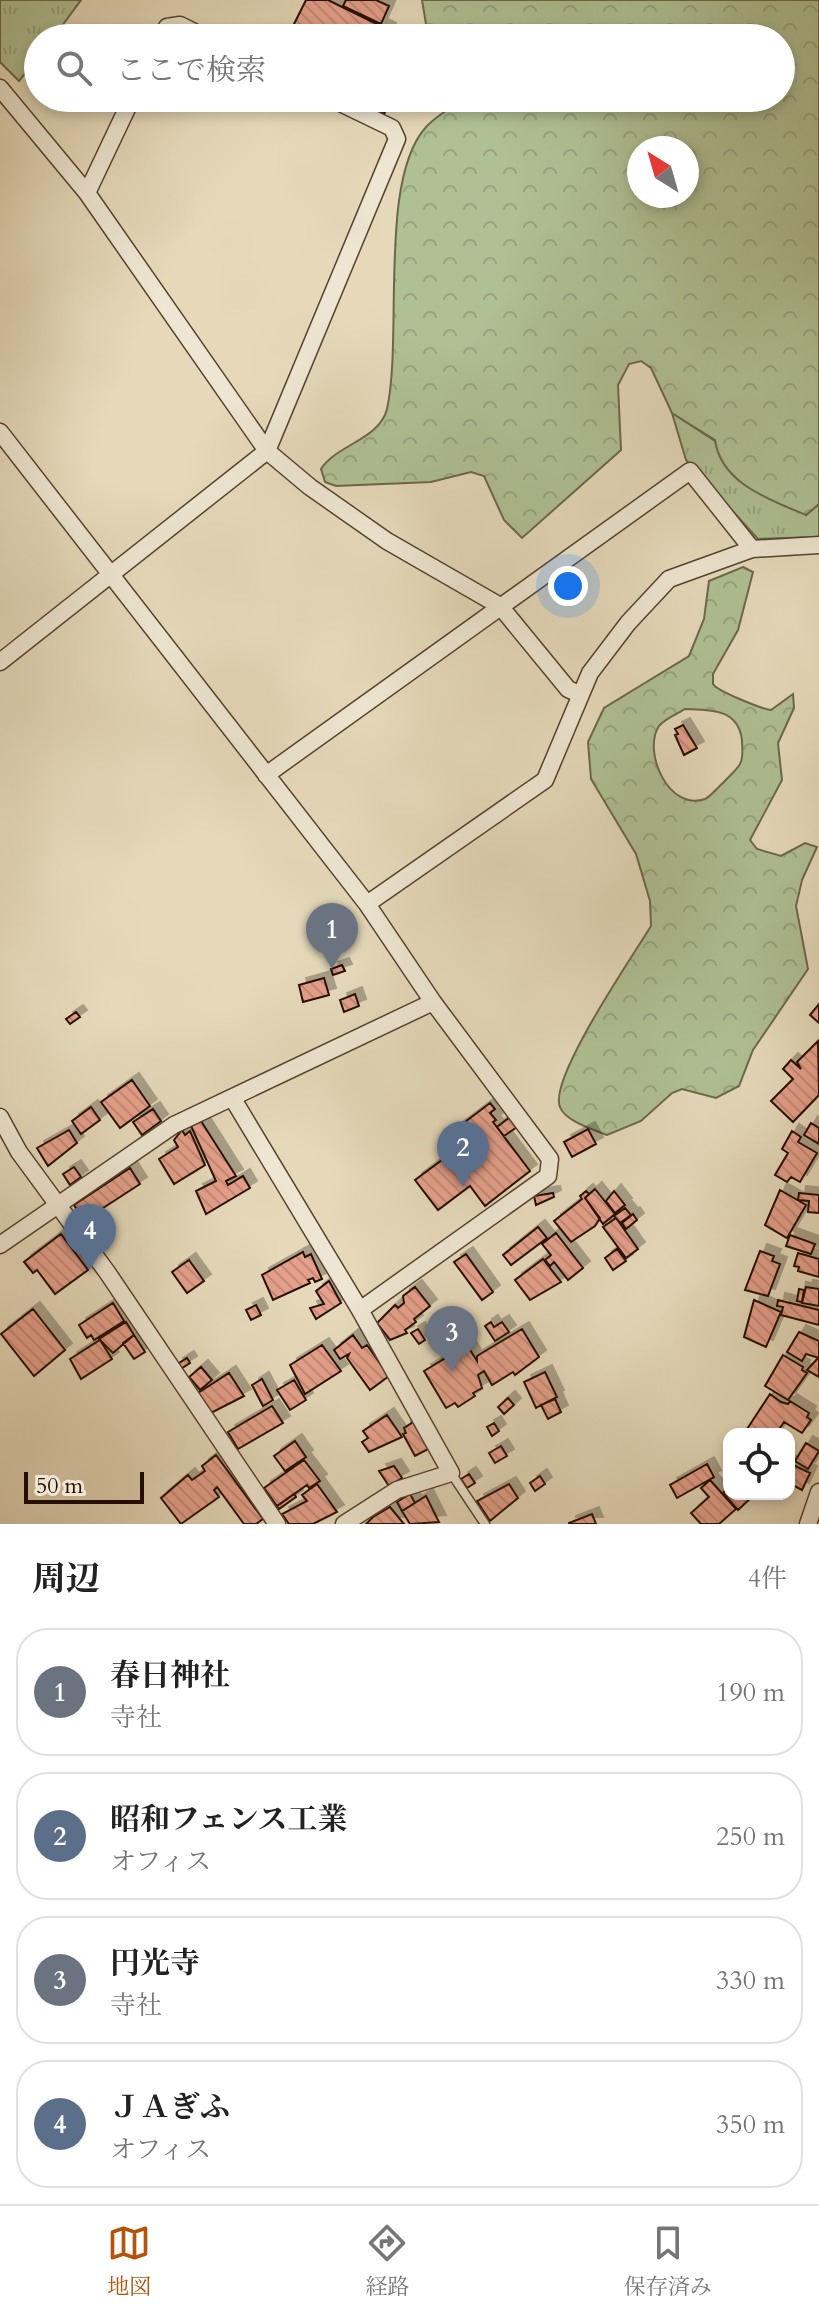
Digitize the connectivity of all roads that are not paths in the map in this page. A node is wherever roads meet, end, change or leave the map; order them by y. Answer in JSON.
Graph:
{"nodes":[{"id":1,"x":0,"y":88,"type":"edge"},
{"id":2,"x":125,"y":112,"type":"edge"},
{"id":3,"x":359,"y":112,"type":"edge"},
{"id":4,"x":87,"y":193,"type":"junction"},
{"id":5,"x":0,"y":432,"type":"edge"},
{"id":6,"x":267,"y":451,"type":"junction"},
{"id":7,"x":819,"y":545,"type":"edge"},
{"id":8,"x":752,"y":549,"type":"junction"},
{"id":9,"x":110,"y":577,"type":"junction"},
{"id":10,"x":500,"y":606,"type":"junction"},
{"id":11,"x":0,"y":662,"type":"edge"},
{"id":12,"x":579,"y":694,"type":"junction"},
{"id":13,"x":266,"y":775,"type":"junction"},
{"id":14,"x":367,"y":904,"type":"junction"},
{"id":15,"x":433,"y":1002,"type":"junction"},
{"id":16,"x":233,"y":1099,"type":"junction"},
{"id":17,"x":0,"y":1117,"type":"edge"},
{"id":18,"x":58,"y":1205,"type":"junction"},
{"id":19,"x":0,"y":1245,"type":"edge"},
{"id":20,"x":360,"y":1310,"type":"junction"},
{"id":21,"x":451,"y":1473,"type":"junction"},
{"id":22,"x":819,"y":1492,"type":"edge"},
{"id":23,"x":277,"y":1524,"type":"edge"},
{"id":24,"x":344,"y":1524,"type":"edge"},
{"id":25,"x":485,"y":1524,"type":"edge"},
{"id":26,"x":808,"y":1524,"type":"edge"}],
"edges":[{"from":1,"to":4,"type":"street"},
{"from":2,"to":4,"type":"street"},
{"from":3,"to":6,"type":"street"},
{"from":4,"to":6,"type":"street"},
{"from":5,"to":9,"type":"street"},
{"from":6,"to":9,"type":"street"},
{"from":6,"to":10,"type":"street"},
{"from":7,"to":8,"type":"street"},
{"from":8,"to":10,"type":"street"},
{"from":8,"to":12,"type":"street"},
{"from":9,"to":11,"type":"street"},
{"from":9,"to":13,"type":"street"},
{"from":10,"to":12,"type":"street"},
{"from":10,"to":13,"type":"street"},
{"from":12,"to":14,"type":"street"},
{"from":13,"to":14,"type":"street"},
{"from":14,"to":15,"type":"street"},
{"from":15,"to":16,"type":"street"},
{"from":15,"to":20,"type":"street"},
{"from":16,"to":18,"type":"street"},
{"from":16,"to":20,"type":"street"},
{"from":17,"to":18,"type":"street"},
{"from":18,"to":19,"type":"street"},
{"from":18,"to":23,"type":"street"},
{"from":20,"to":21,"type":"street"},
{"from":21,"to":24,"type":"street"},
{"from":21,"to":25,"type":"lane"},
{"from":22,"to":26,"type":"street"}]}
